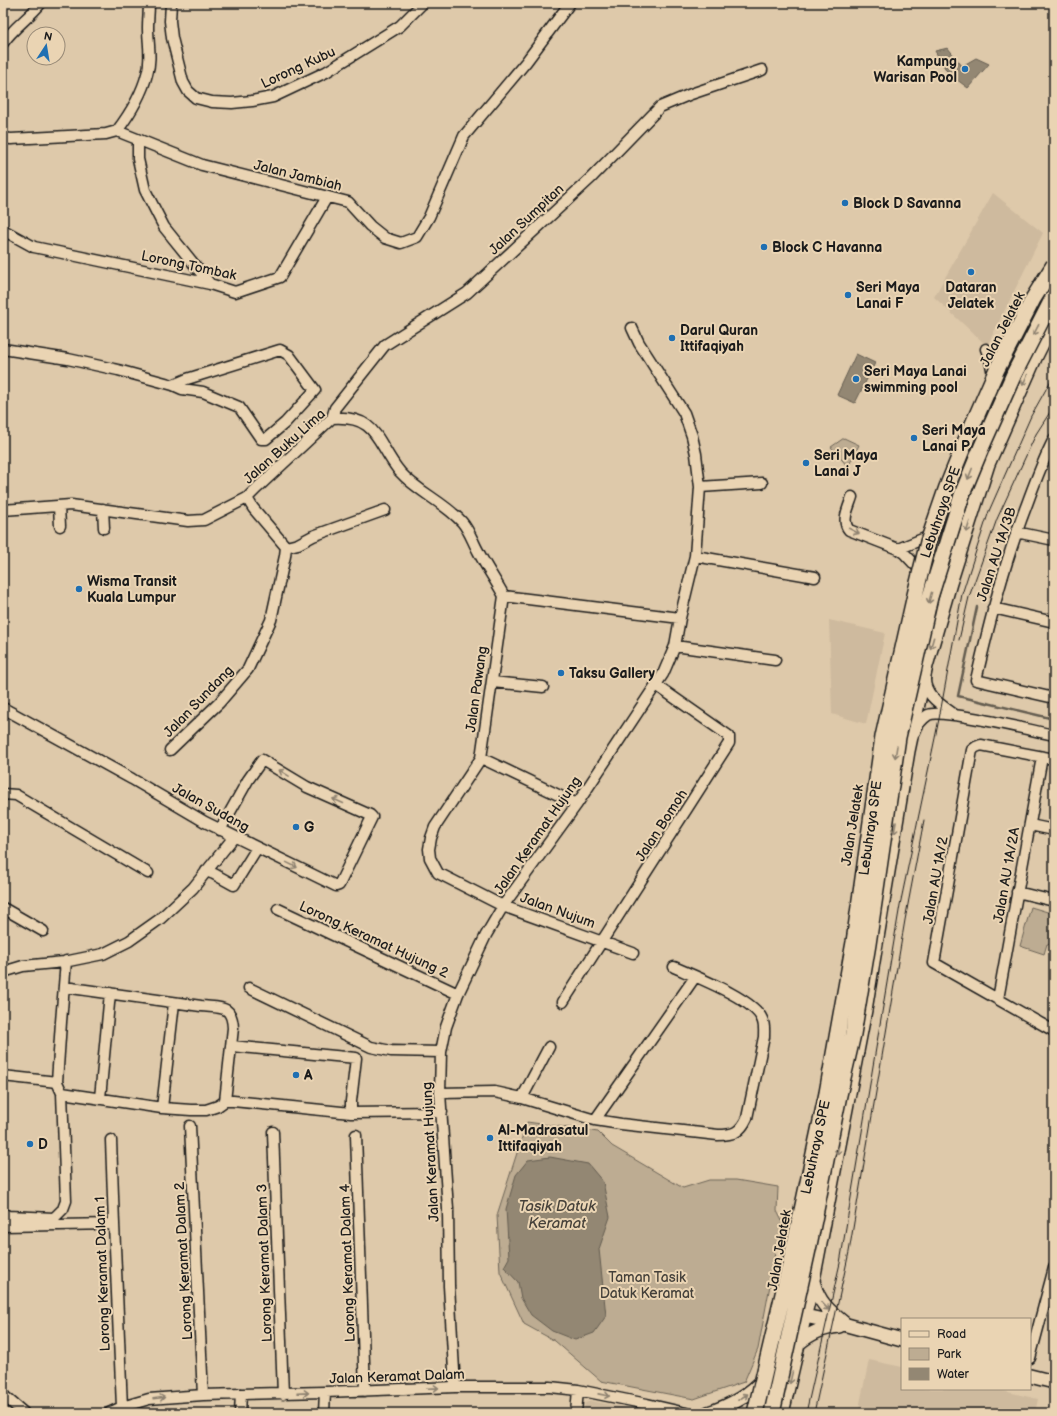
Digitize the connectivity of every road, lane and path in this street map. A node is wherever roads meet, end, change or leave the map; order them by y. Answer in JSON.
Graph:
{"nodes":[{"id":1,"x":41,"y":3,"type":"edge"},
{"id":2,"x":149,"y":3,"type":"edge"},
{"id":3,"x":171,"y":3,"type":"edge"},
{"id":4,"x":423,"y":3,"type":"edge"},
{"id":5,"x":570,"y":3,"type":"edge"},
{"id":6,"x":5,"y":39,"type":"edge"},
{"id":7,"x":762,"y":70,"type":"dead end"},
{"id":8,"x":117,"y":131,"type":"junction"},
{"id":9,"x":3,"y":138,"type":"edge"},
{"id":10,"x":138,"y":140,"type":"junction"},
{"id":11,"x":328,"y":197,"type":"junction"},
{"id":12,"x":3,"y":230,"type":"edge"},
{"id":13,"x":1054,"y":266,"type":"edge"},
{"id":14,"x":210,"y":284,"type":"junction"},
{"id":15,"x":1054,"y":296,"type":"edge"},
{"id":16,"x":1054,"y":320,"type":"edge"},
{"id":17,"x":632,"y":328,"type":"dead end"},
{"id":18,"x":3,"y":349,"type":"edge"},
{"id":19,"x":1007,"y":350,"type":"junction"},
{"id":20,"x":994,"y":380,"type":"junction"},
{"id":21,"x":173,"y":385,"type":"junction"},
{"id":22,"x":332,"y":418,"type":"junction"},
{"id":23,"x":1054,"y":439,"type":"edge"},
{"id":24,"x":762,"y":483,"type":"dead end"},
{"id":25,"x":700,"y":487,"type":"junction"},
{"id":26,"x":852,"y":497,"type":"dead end"},
{"id":27,"x":247,"y":498,"type":"junction"},
{"id":28,"x":59,"y":506,"type":"junction"},
{"id":29,"x":103,"y":509,"type":"junction"},
{"id":30,"x":3,"y":510,"type":"edge"},
{"id":31,"x":385,"y":510,"type":"dead end"},
{"id":32,"x":60,"y":526,"type":"dead end"},
{"id":33,"x":104,"y":528,"type":"dead end"},
{"id":34,"x":1016,"y":532,"type":"junction"},
{"id":35,"x":930,"y":536,"type":"junction"},
{"id":36,"x":1054,"y":540,"type":"edge"},
{"id":37,"x":286,"y":547,"type":"junction"},
{"id":38,"x":894,"y":547,"type":"junction"},
{"id":39,"x":695,"y":556,"type":"junction"},
{"id":40,"x":919,"y":569,"type":"junction"},
{"id":41,"x":815,"y":578,"type":"dead end"},
{"id":42,"x":504,"y":596,"type":"junction"},
{"id":43,"x":993,"y":608,"type":"junction"},
{"id":44,"x":680,"y":618,"type":"junction"},
{"id":45,"x":1054,"y":622,"type":"edge"},
{"id":46,"x":675,"y":646,"type":"junction"},
{"id":47,"x":775,"y":660,"type":"dead end"},
{"id":48,"x":926,"y":666,"type":"junction"},
{"id":49,"x":492,"y":682,"type":"junction"},
{"id":50,"x":656,"y":685,"type":"junction"},
{"id":51,"x":543,"y":686,"type":"dead end"},
{"id":52,"x":1054,"y":698,"type":"edge"},
{"id":53,"x":3,"y":708,"type":"edge"},
{"id":54,"x":916,"y":710,"type":"junction"},
{"id":55,"x":955,"y":715,"type":"junction"},
{"id":56,"x":884,"y":725,"type":"junction"},
{"id":57,"x":1054,"y":736,"type":"edge"},
{"id":58,"x":170,"y":750,"type":"dead end"},
{"id":59,"x":908,"y":751,"type":"junction"},
{"id":60,"x":1042,"y":757,"type":"junction"},
{"id":61,"x":480,"y":758,"type":"junction"},
{"id":62,"x":1054,"y":759,"type":"edge"},
{"id":63,"x":3,"y":794,"type":"edge"},
{"id":64,"x":577,"y":804,"type":"junction"},
{"id":65,"x":1030,"y":825,"type":"junction"},
{"id":66,"x":220,"y":830,"type":"junction"},
{"id":67,"x":1054,"y":830,"type":"edge"},
{"id":68,"x":234,"y":837,"type":"junction"},
{"id":69,"x":257,"y":848,"type":"junction"},
{"id":70,"x":206,"y":872,"type":"junction"},
{"id":71,"x":148,"y":873,"type":"dead end"},
{"id":72,"x":1017,"y":892,"type":"junction"},
{"id":73,"x":1054,"y":901,"type":"edge"},
{"id":74,"x":503,"y":906,"type":"junction"},
{"id":75,"x":3,"y":908,"type":"edge"},
{"id":76,"x":278,"y":909,"type":"dead end"},
{"id":77,"x":43,"y":931,"type":"dead end"},
{"id":78,"x":602,"y":941,"type":"junction"},
{"id":79,"x":633,"y":953,"type":"dead end"},
{"id":80,"x":66,"y":961,"type":"junction"},
{"id":81,"x":674,"y":967,"type":"dead end"},
{"id":82,"x":3,"y":972,"type":"edge"},
{"id":83,"x":695,"y":977,"type":"junction"},
{"id":84,"x":64,"y":987,"type":"junction"},
{"id":85,"x":249,"y":988,"type":"dead end"},
{"id":86,"x":110,"y":994,"type":"junction"},
{"id":87,"x":458,"y":994,"type":"junction"},
{"id":88,"x":998,"y":999,"type":"junction"},
{"id":89,"x":563,"y":1002,"type":"dead end"},
{"id":90,"x":174,"y":1003,"type":"junction"},
{"id":91,"x":1054,"y":1031,"type":"edge"},
{"id":92,"x":231,"y":1046,"type":"junction"},
{"id":93,"x":549,"y":1047,"type":"dead end"},
{"id":94,"x":441,"y":1052,"type":"junction"},
{"id":95,"x":3,"y":1076,"type":"edge"},
{"id":96,"x":57,"y":1082,"type":"junction"},
{"id":97,"x":62,"y":1093,"type":"junction"},
{"id":98,"x":440,"y":1093,"type":"junction"},
{"id":99,"x":100,"y":1098,"type":"junction"},
{"id":100,"x":522,"y":1098,"type":"junction"},
{"id":101,"x":225,"y":1101,"type":"junction"},
{"id":102,"x":162,"y":1108,"type":"junction"},
{"id":103,"x":351,"y":1112,"type":"junction"},
{"id":104,"x":442,"y":1112,"type":"junction"},
{"id":105,"x":595,"y":1120,"type":"junction"},
{"id":106,"x":190,"y":1126,"type":"dead end"},
{"id":107,"x":272,"y":1132,"type":"dead end"},
{"id":108,"x":356,"y":1135,"type":"dead end"},
{"id":109,"x":111,"y":1140,"type":"dead end"},
{"id":110,"x":3,"y":1213,"type":"edge"},
{"id":111,"x":114,"y":1224,"type":"junction"},
{"id":112,"x":3,"y":1226,"type":"edge"},
{"id":113,"x":1054,"y":1268,"type":"edge"},
{"id":114,"x":813,"y":1280,"type":"junction"},
{"id":115,"x":805,"y":1316,"type":"junction"},
{"id":116,"x":847,"y":1325,"type":"junction"},
{"id":117,"x":779,"y":1331,"type":"junction"},
{"id":118,"x":901,"y":1340,"type":"edge"},
{"id":119,"x":799,"y":1343,"type":"junction"},
{"id":120,"x":1031,"y":1354,"type":"edge"},
{"id":121,"x":771,"y":1372,"type":"junction"},
{"id":122,"x":1031,"y":1376,"type":"edge"},
{"id":123,"x":1054,"y":1382,"type":"edge"},
{"id":124,"x":455,"y":1387,"type":"junction"},
{"id":125,"x":578,"y":1390,"type":"junction"},
{"id":126,"x":365,"y":1391,"type":"junction"},
{"id":127,"x":325,"y":1392,"type":"junction"},
{"id":128,"x":241,"y":1394,"type":"junction"},
{"id":129,"x":283,"y":1394,"type":"junction"},
{"id":130,"x":3,"y":1395,"type":"edge"},
{"id":131,"x":203,"y":1395,"type":"junction"},
{"id":132,"x":122,"y":1407,"type":"junction"},
{"id":133,"x":24,"y":1413,"type":"edge"},
{"id":134,"x":109,"y":1413,"type":"edge"},
{"id":135,"x":240,"y":1413,"type":"edge"},
{"id":136,"x":324,"y":1413,"type":"edge"},
{"id":137,"x":576,"y":1413,"type":"edge"},
{"id":138,"x":686,"y":1413,"type":"edge"},
{"id":139,"x":708,"y":1413,"type":"edge"},
{"id":140,"x":755,"y":1413,"type":"edge"},
{"id":141,"x":760,"y":1413,"type":"edge"},
{"id":142,"x":772,"y":1413,"type":"edge"},
{"id":143,"x":782,"y":1413,"type":"edge"}],
"edges":[{"from":1,"to":6,"type":"street"},
{"from":2,"to":8,"type":"street"},
{"from":3,"to":4,"type":"street","name":"Lorong Kubu"},
{"from":5,"to":11,"type":"street","name":"Jalan Jambiah"},
{"from":7,"to":22,"type":"street","name":"Jalan Sumpitan"},
{"from":8,"to":9,"type":"street"},
{"from":8,"to":10,"type":"street","name":"Jalan Jambiah"},
{"from":10,"to":11,"type":"street","name":"Jalan Jambiah"},
{"from":10,"to":14,"type":"street"},
{"from":11,"to":14,"type":"street","name":"Lorong Tombak"},
{"from":12,"to":14,"type":"street","name":"Lorong Tombak"},
{"from":13,"to":19,"type":"main road","name":"Jalan Jelatek"},
{"from":13,"to":140,"type":"highway","name":"Lebuhraya SPE","bridge":true},
{"from":15,"to":142,"type":"highway","name":"Lebuhraya SPE","one_way":true,"bridge":true},
{"from":16,"to":48,"type":"main road","one_way":true},
{"from":17,"to":25,"type":"street","name":"Jalan Keramat Hujung"},
{"from":18,"to":21,"type":"street"},
{"from":19,"to":20,"type":"main road","name":"Jalan Jelatek"},
{"from":19,"to":20,"type":"street"},
{"from":20,"to":35,"type":"main road","name":"Jalan Jelatek"},
{"from":21,"to":21,"type":"street"},
{"from":22,"to":27,"type":"street","name":"Jalan Buku Lima"},
{"from":22,"to":42,"type":"street","name":"Jalan Buku Lima"},
{"from":23,"to":34,"type":"street","name":"Jalan AU 1A/3B"},
{"from":24,"to":25,"type":"street"},
{"from":25,"to":39,"type":"street","name":"Jalan Keramat Hujung"},
{"from":26,"to":38,"type":"street","one_way":true},
{"from":27,"to":29,"type":"street","name":"Jalan Buku Lima"},
{"from":27,"to":37,"type":"street"},
{"from":28,"to":29,"type":"street","name":"Jalan Buku Lima"},
{"from":28,"to":30,"type":"street","name":"Jalan Buku Lima"},
{"from":28,"to":32,"type":"street"},
{"from":29,"to":33,"type":"street"},
{"from":31,"to":37,"type":"street"},
{"from":34,"to":36,"type":"street"},
{"from":34,"to":43,"type":"street","name":"Jalan AU 1A/3B"},
{"from":35,"to":38,"type":"street"},
{"from":35,"to":40,"type":"main road","name":"Jalan Jelatek"},
{"from":37,"to":58,"type":"street","name":"Jalan Sundang"},
{"from":38,"to":40,"type":"street"},
{"from":39,"to":41,"type":"street"},
{"from":39,"to":44,"type":"street","name":"Jalan Keramat Hujung"},
{"from":40,"to":56,"type":"main road","name":"Jalan Jelatek"},
{"from":42,"to":44,"type":"street"},
{"from":42,"to":49,"type":"street","name":"Jalan Pawang"},
{"from":43,"to":45,"type":"street"},
{"from":43,"to":52,"type":"street","name":"Jalan AU 1A/3B"},
{"from":44,"to":46,"type":"street","name":"Jalan Keramat Hujung"},
{"from":46,"to":47,"type":"street"},
{"from":46,"to":50,"type":"street","name":"Jalan Keramat Hujung"},
{"from":48,"to":54,"type":"main road"},
{"from":48,"to":55,"type":"street"},
{"from":49,"to":51,"type":"street"},
{"from":49,"to":61,"type":"street","name":"Jalan Pawang"},
{"from":50,"to":64,"type":"street","name":"Jalan Keramat Hujung"},
{"from":50,"to":78,"type":"street","name":"Jalan Bomoh"},
{"from":53,"to":66,"type":"street","name":"Jalan Sudang"},
{"from":54,"to":56,"type":"main road"},
{"from":54,"to":59,"type":"main road"},
{"from":55,"to":57,"type":"street"},
{"from":55,"to":59,"type":"street"},
{"from":56,"to":117,"type":"main road","name":"Jalan Jelatek"},
{"from":59,"to":114,"type":"main road","one_way":true},
{"from":60,"to":62,"type":"street","name":"Jalan AU 1A/2"},
{"from":60,"to":65,"type":"street","name":"Jalan AU 1A/2A"},
{"from":60,"to":88,"type":"street","name":"Jalan AU 1A/2"},
{"from":61,"to":64,"type":"street"},
{"from":61,"to":74,"type":"street","name":"Jalan Pawang"},
{"from":63,"to":71,"type":"street"},
{"from":64,"to":74,"type":"street","name":"Jalan Keramat Hujung"},
{"from":65,"to":67,"type":"street"},
{"from":65,"to":72,"type":"street","name":"Jalan AU 1A/2A"},
{"from":66,"to":68,"type":"street","name":"Jalan Sudang"},
{"from":69,"to":66,"type":"street","name":"Jalan Sudang","one_way":true},
{"from":68,"to":69,"type":"street","name":"Jalan Sudang"},
{"from":68,"to":70,"type":"street"},
{"from":69,"to":70,"type":"street"},
{"from":70,"to":80,"type":"street"},
{"from":72,"to":73,"type":"street"},
{"from":72,"to":88,"type":"street","name":"Jalan AU 1A/2A"},
{"from":74,"to":78,"type":"street","name":"Jalan Nujum"},
{"from":74,"to":87,"type":"street","name":"Jalan Keramat Hujung"},
{"from":75,"to":77,"type":"street"},
{"from":76,"to":87,"type":"street","name":"Lorong Keramat Hujung 2"},
{"from":78,"to":79,"type":"street","name":"Jalan Nujum"},
{"from":78,"to":89,"type":"street","name":"Jalan Bomoh"},
{"from":80,"to":82,"type":"street"},
{"from":80,"to":84,"type":"street"},
{"from":81,"to":83,"type":"street"},
{"from":83,"to":105,"type":"street"},
{"from":83,"to":105,"type":"street"},
{"from":84,"to":86,"type":"street"},
{"from":84,"to":96,"type":"street"},
{"from":85,"to":94,"type":"street"},
{"from":86,"to":90,"type":"street"},
{"from":86,"to":99,"type":"street"},
{"from":87,"to":94,"type":"street","name":"Jalan Keramat Hujung"},
{"from":88,"to":91,"type":"street","name":"Jalan AU 1A/2"},
{"from":90,"to":92,"type":"street"},
{"from":90,"to":102,"type":"street"},
{"from":92,"to":101,"type":"street"},
{"from":92,"to":103,"type":"street"},
{"from":93,"to":100,"type":"street"},
{"from":94,"to":98,"type":"street","name":"Jalan Keramat Hujung"},
{"from":95,"to":96,"type":"street"},
{"from":96,"to":97,"type":"street"},
{"from":97,"to":99,"type":"street"},
{"from":97,"to":110,"type":"street"},
{"from":98,"to":100,"type":"street"},
{"from":98,"to":104,"type":"street","name":"Jalan Keramat Hujung"},
{"from":99,"to":102,"type":"street"},
{"from":100,"to":105,"type":"street"},
{"from":101,"to":102,"type":"street"},
{"from":101,"to":103,"type":"street"},
{"from":103,"to":104,"type":"street"},
{"from":104,"to":124,"type":"street","name":"Jalan Keramat Hujung"},
{"from":106,"to":131,"type":"street","name":"Lorong Keramat Dalam 2"},
{"from":107,"to":129,"type":"street","name":"Lorong Keramat Dalam 3"},
{"from":108,"to":126,"type":"street","name":"Lorong Keramat Dalam 4"},
{"from":109,"to":111,"type":"street","name":"Lorong Keramat Dalam 1"},
{"from":111,"to":112,"type":"street"},
{"from":111,"to":132,"type":"street","name":"Lorong Keramat Dalam 1"},
{"from":113,"to":120,"type":"street"},
{"from":114,"to":115,"type":"main road"},
{"from":114,"to":116,"type":"main road","one_way":true},
{"from":115,"to":116,"type":"main road"},
{"from":115,"to":117,"type":"main road"},
{"from":115,"to":119,"type":"main road"},
{"from":116,"to":118,"type":"main road"},
{"from":116,"to":119,"type":"main road"},
{"from":117,"to":121,"type":"main road","name":"Jalan Jelatek"},
{"from":119,"to":143,"type":"main road","one_way":true},
{"from":139,"to":121,"type":"main road","one_way":true},
{"from":121,"to":141,"type":"main road","name":"Jalan Jelatek"},
{"from":122,"to":123,"type":"main road"},
{"from":124,"to":125,"type":"street","name":"Jalan Keramat Dalam"},
{"from":126,"to":124,"type":"street","name":"Jalan Keramat Dalam","one_way":true},
{"from":125,"to":137,"type":"street"},
{"from":125,"to":138,"type":"street","name":"Jalan Keramat Dalam","one_way":true},
{"from":126,"to":127,"type":"street","name":"Jalan Keramat Dalam"},
{"from":129,"to":127,"type":"street","name":"Jalan Keramat Dalam","one_way":true},
{"from":127,"to":136,"type":"street"},
{"from":128,"to":129,"type":"street","name":"Jalan Keramat Dalam"},
{"from":128,"to":131,"type":"street","name":"Jalan Keramat Dalam"},
{"from":128,"to":135,"type":"street"},
{"from":130,"to":133,"type":"street"},
{"from":132,"to":131,"type":"street","name":"Jalan Keramat Dalam","one_way":true},
{"from":132,"to":134,"type":"street","name":"Jalan Keramat Dalam"}]}
